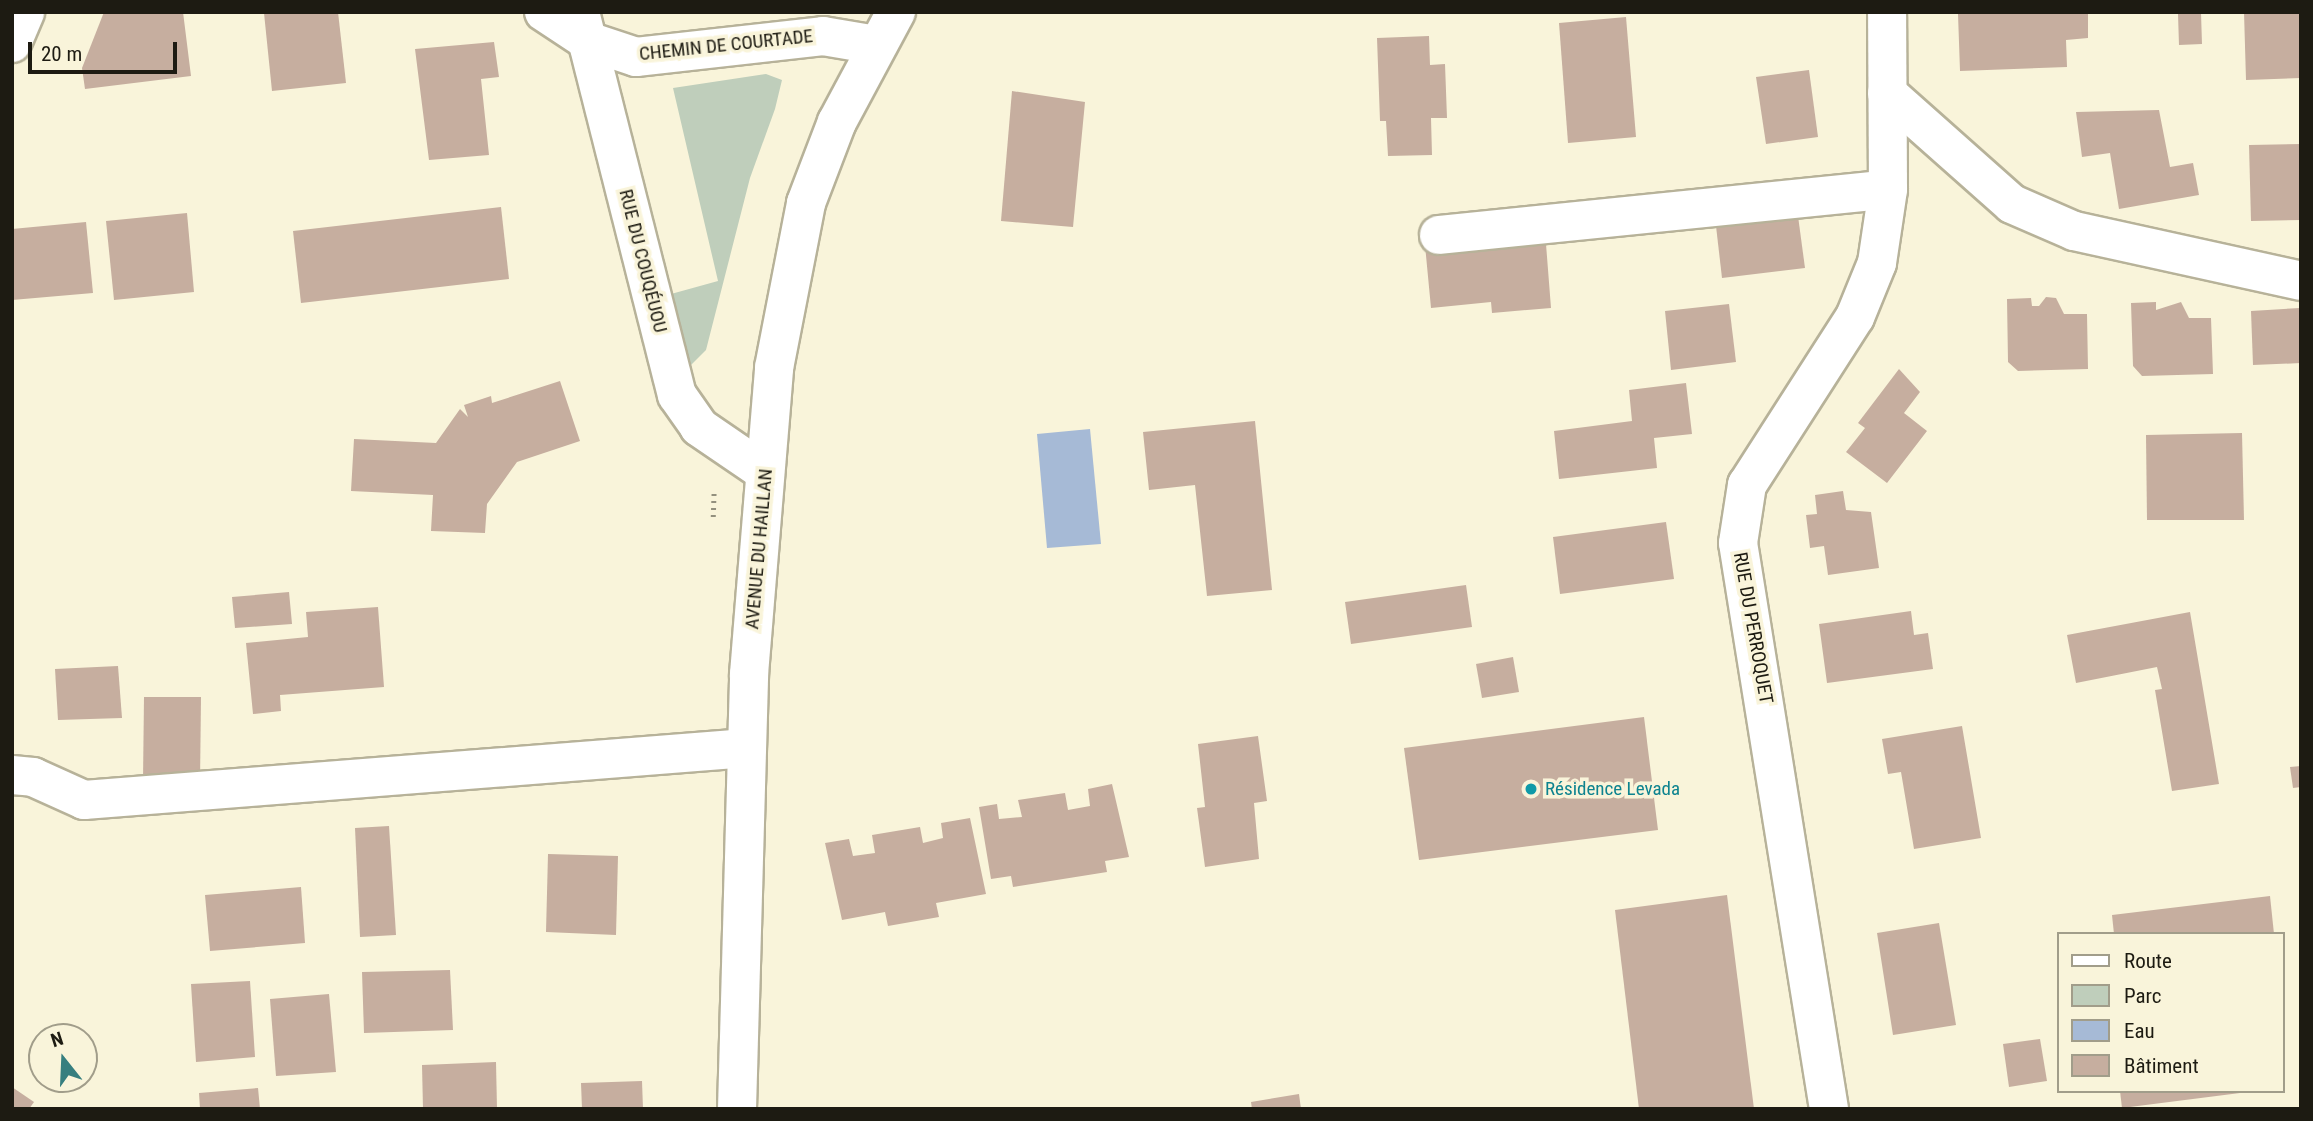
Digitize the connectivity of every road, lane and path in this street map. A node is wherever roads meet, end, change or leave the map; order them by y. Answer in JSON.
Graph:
{"nodes":[{"id":1,"x":25,"y":12,"type":"edge"},
{"id":2,"x":544,"y":12,"type":"edge"},
{"id":3,"x":896,"y":12,"type":"edge"},
{"id":4,"x":1887,"y":12,"type":"edge"},
{"id":5,"x":584,"y":27,"type":"edge"},
{"id":6,"x":12,"y":43,"type":"edge"},
{"id":7,"x":876,"y":45,"type":"junction"},
{"id":8,"x":1887,"y":93,"type":"junction"},
{"id":9,"x":1888,"y":189,"type":"junction"},
{"id":10,"x":1439,"y":236,"type":"dead end"},
{"id":11,"x":2301,"y":281,"type":"edge"},
{"id":12,"x":765,"y":472,"type":"junction"},
{"id":13,"x":747,"y":748,"type":"junction"},
{"id":14,"x":12,"y":775,"type":"edge"},
{"id":15,"x":737,"y":1109,"type":"edge"},
{"id":16,"x":1829,"y":1109,"type":"edge"}],
"edges":[{"from":1,"to":6,"type":"street"},
{"from":2,"to":5,"type":"street","name":"CHEMIN DE COURTADE"},
{"from":3,"to":7,"type":"street","name":"AVENUE DU HAILLAN"},
{"from":4,"to":8,"type":"street","name":"RUE DU PERROQUET"},
{"from":5,"to":7,"type":"street","name":"CHEMIN DE COURTADE"},
{"from":5,"to":12,"type":"street","name":"RUE DU COUQÉUOU"},
{"from":7,"to":12,"type":"street","name":"AVENUE DU HAILLAN"},
{"from":8,"to":9,"type":"street","name":"RUE DU PERROQUET"},
{"from":8,"to":11,"type":"street"},
{"from":9,"to":10,"type":"street"},
{"from":9,"to":16,"type":"street","name":"RUE DU PERROQUET"},
{"from":12,"to":13,"type":"street","name":"AVENUE DU HAILLAN"},
{"from":13,"to":14,"type":"street"},
{"from":13,"to":15,"type":"street","name":"AVENUE DU HAILLAN"}]}
